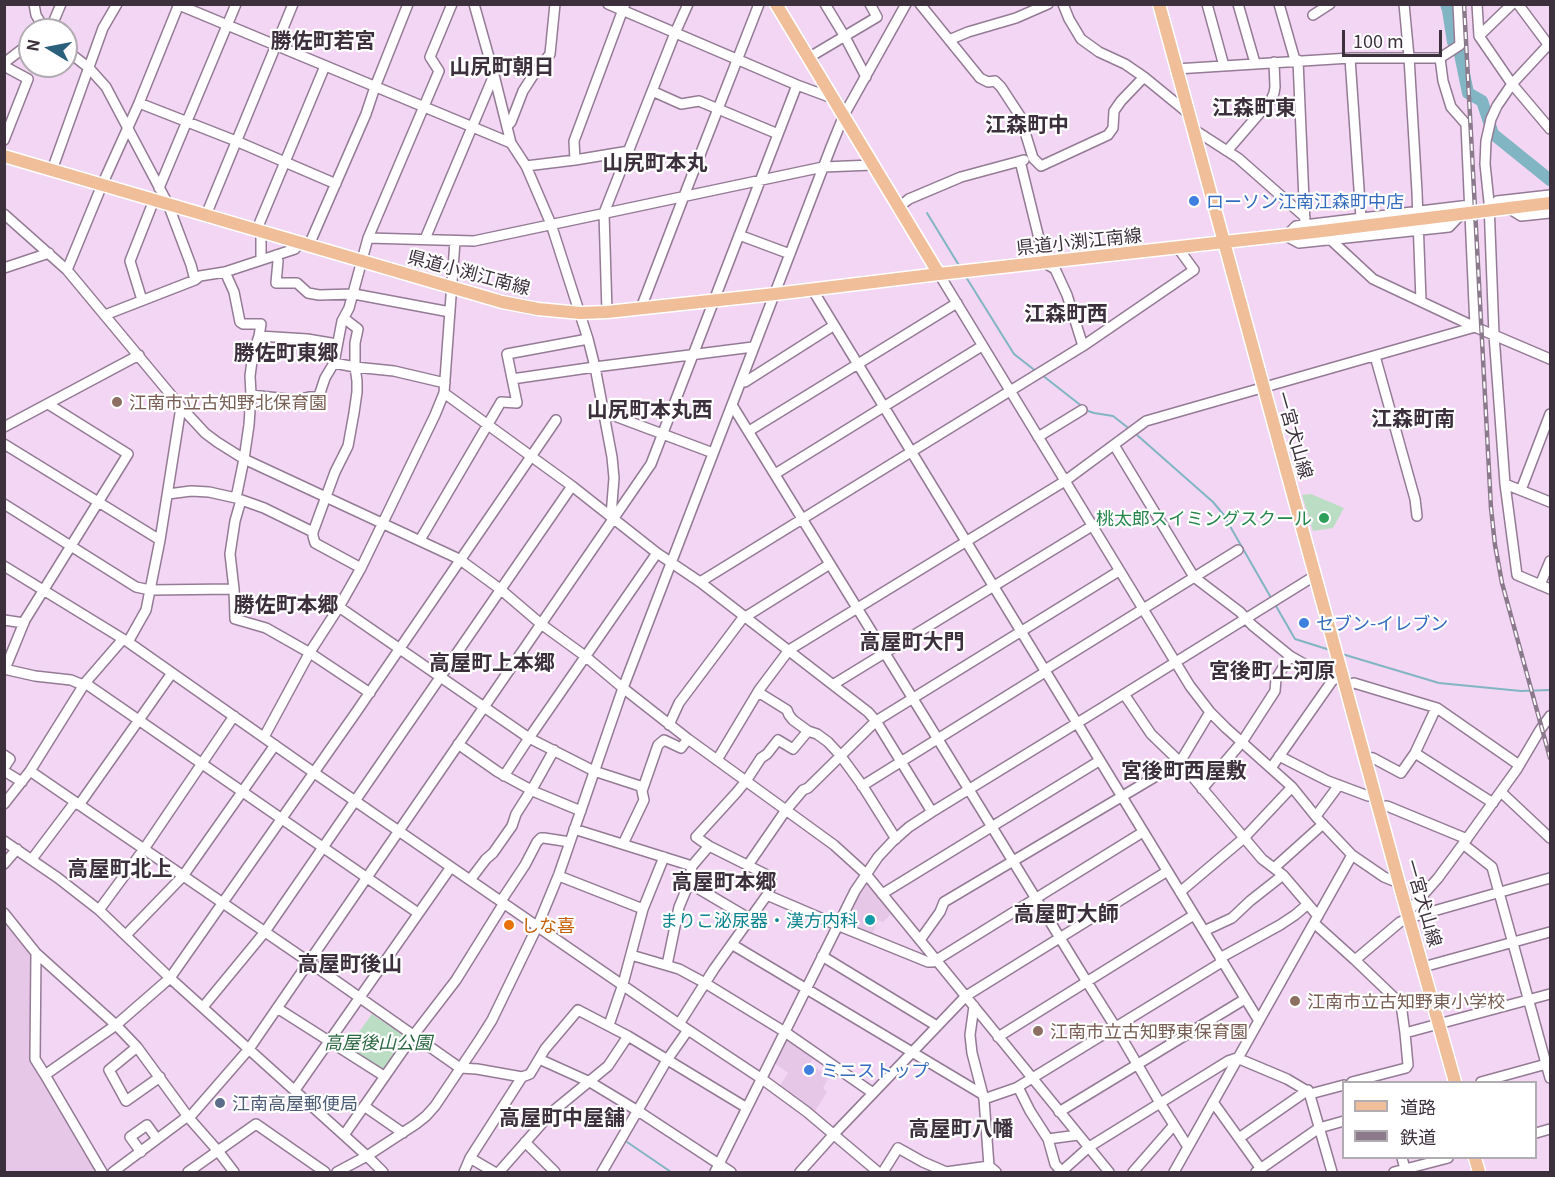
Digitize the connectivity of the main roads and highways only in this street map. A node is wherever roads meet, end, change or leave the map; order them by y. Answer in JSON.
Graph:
{"nodes":[{"id":1,"x":776,"y":4,"type":"edge"},
{"id":2,"x":1159,"y":4,"type":"edge"},
{"id":3,"x":4,"y":156,"type":"edge"},
{"id":4,"x":1551,"y":203,"type":"edge"},
{"id":5,"x":1223,"y":242,"type":"junction"},
{"id":6,"x":939,"y":274,"type":"junction"},
{"id":7,"x":1454,"y":1081,"type":"edge"}],
"edges":[{"from":1,"to":6,"type":"main road"},
{"from":2,"to":5,"type":"main road","name":"一宮犬山線"},
{"from":3,"to":6,"type":"main road","name":"県道小渕江南線"},
{"from":4,"to":5,"type":"main road","name":"県道小渕江南線","bridge":true},
{"from":5,"to":6,"type":"main road","name":"県道小渕江南線"},
{"from":5,"to":7,"type":"main road","name":"一宮犬山線"}]}
